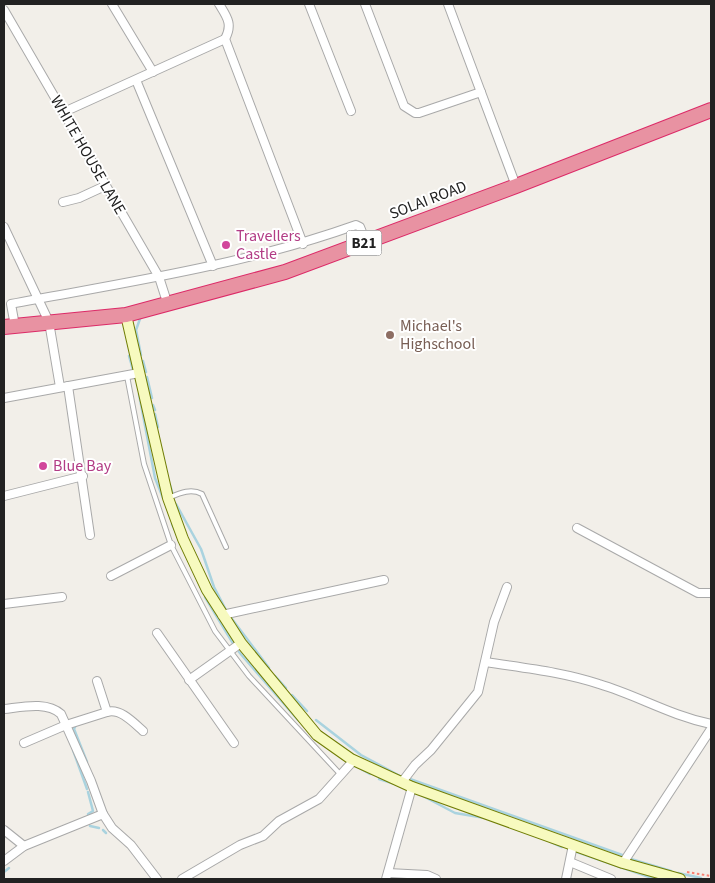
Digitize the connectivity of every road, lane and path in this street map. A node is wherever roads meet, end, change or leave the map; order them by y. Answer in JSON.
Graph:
{"nodes":[{"id":1,"x":112,"y":4,"type":"edge"},
{"id":2,"x":219,"y":4,"type":"edge"},
{"id":3,"x":309,"y":4,"type":"edge"},
{"id":4,"x":364,"y":4,"type":"edge"},
{"id":5,"x":448,"y":4,"type":"edge"},
{"id":6,"x":4,"y":10,"type":"edge"},
{"id":7,"x":224,"y":39,"type":"junction"},
{"id":8,"x":153,"y":72,"type":"junction"},
{"id":9,"x":136,"y":80,"type":"junction"},
{"id":10,"x":481,"y":92,"type":"junction"},
{"id":11,"x":711,"y":110,"type":"edge"},
{"id":12,"x":351,"y":111,"type":"dead end"},
{"id":13,"x":64,"y":112,"type":"junction"},
{"id":14,"x":105,"y":186,"type":"junction"},
{"id":15,"x":516,"y":186,"type":"junction"},
{"id":16,"x":63,"y":202,"type":"dead end"},
{"id":17,"x":4,"y":227,"type":"edge"},
{"id":18,"x":366,"y":242,"type":"junction"},
{"id":19,"x":303,"y":244,"type":"junction"},
{"id":20,"x":213,"y":266,"type":"junction"},
{"id":21,"x":159,"y":277,"type":"junction"},
{"id":22,"x":39,"y":299,"type":"junction"},
{"id":23,"x":167,"y":302,"type":"junction"},
{"id":24,"x":8,"y":305,"type":"edge"},
{"id":25,"x":126,"y":315,"type":"junction"},
{"id":26,"x":49,"y":322,"type":"junction"},
{"id":27,"x":9,"y":326,"type":"edge"},
{"id":28,"x":139,"y":373,"type":"junction"},
{"id":29,"x":127,"y":376,"type":"junction"},
{"id":30,"x":64,"y":386,"type":"junction"},
{"id":31,"x":4,"y":398,"type":"edge"},
{"id":32,"x":82,"y":476,"type":"junction"},
{"id":33,"x":4,"y":496,"type":"edge"},
{"id":34,"x":168,"y":498,"type":"junction"},
{"id":35,"x":576,"y":528,"type":"dead end"},
{"id":36,"x":90,"y":535,"type":"dead end"},
{"id":37,"x":171,"y":545,"type":"junction"},
{"id":38,"x":226,"y":547,"type":"dead end"},
{"id":39,"x":112,"y":576,"type":"dead end"},
{"id":40,"x":384,"y":580,"type":"dead end"},
{"id":41,"x":507,"y":587,"type":"dead end"},
{"id":42,"x":711,"y":593,"type":"edge"},
{"id":43,"x":62,"y":597,"type":"dead end"},
{"id":44,"x":4,"y":604,"type":"edge"},
{"id":45,"x":222,"y":615,"type":"junction"},
{"id":46,"x":157,"y":633,"type":"dead end"},
{"id":47,"x":241,"y":643,"type":"junction"},
{"id":48,"x":230,"y":652,"type":"junction"},
{"id":49,"x":486,"y":662,"type":"junction"},
{"id":50,"x":189,"y":680,"type":"junction"},
{"id":51,"x":97,"y":681,"type":"dead end"},
{"id":52,"x":4,"y":709,"type":"edge"},
{"id":53,"x":107,"y":712,"type":"junction"},
{"id":54,"x":711,"y":724,"type":"edge"},
{"id":55,"x":66,"y":725,"type":"junction"},
{"id":56,"x":711,"y":729,"type":"edge"},
{"id":57,"x":143,"y":730,"type":"dead end"},
{"id":58,"x":24,"y":743,"type":"dead end"},
{"id":59,"x":234,"y":743,"type":"dead end"},
{"id":60,"x":354,"y":760,"type":"junction"},
{"id":61,"x":341,"y":775,"type":"junction"},
{"id":62,"x":402,"y":782,"type":"junction"},
{"id":63,"x":412,"y":787,"type":"junction"},
{"id":64,"x":103,"y":814,"type":"junction"},
{"id":65,"x":4,"y":830,"type":"edge"},
{"id":66,"x":573,"y":845,"type":"junction"},
{"id":67,"x":24,"y":846,"type":"junction"},
{"id":68,"x":4,"y":861,"type":"edge"},
{"id":69,"x":570,"y":862,"type":"junction"},
{"id":70,"x":623,"y":863,"type":"junction"},
{"id":71,"x":387,"y":876,"type":"edge"},
{"id":72,"x":155,"y":879,"type":"edge"},
{"id":73,"x":182,"y":879,"type":"edge"},
{"id":74,"x":436,"y":879,"type":"edge"},
{"id":75,"x":566,"y":879,"type":"edge"},
{"id":76,"x":611,"y":879,"type":"edge"},
{"id":77,"x":680,"y":879,"type":"edge"}],
"edges":[{"from":1,"to":8,"type":"street"},
{"from":2,"to":7,"type":"street"},
{"from":3,"to":12,"type":"street"},
{"from":4,"to":10,"type":"street"},
{"from":5,"to":10,"type":"street"},
{"from":6,"to":13,"type":"street","name":"WHITE HOUSE LANE"},
{"from":7,"to":8,"type":"street"},
{"from":7,"to":19,"type":"street"},
{"from":8,"to":9,"type":"street"},
{"from":9,"to":13,"type":"street"},
{"from":9,"to":20,"type":"street"},
{"from":10,"to":15,"type":"street"},
{"from":11,"to":15,"type":"highway","name":"SOLAI ROAD","number":"B21"},
{"from":13,"to":14,"type":"street","name":"WHITE HOUSE LANE"},
{"from":14,"to":16,"type":"street"},
{"from":14,"to":21,"type":"street","name":"WHITE HOUSE LANE"},
{"from":15,"to":18,"type":"highway","name":"SOLAI ROAD","number":"B21"},
{"from":17,"to":22,"type":"street"},
{"from":18,"to":19,"type":"street"},
{"from":18,"to":23,"type":"highway","name":"SOLAI ROAD","number":"B21"},
{"from":19,"to":20,"type":"street"},
{"from":20,"to":21,"type":"street"},
{"from":21,"to":22,"type":"street"},
{"from":21,"to":23,"type":"street","name":"WHITE HOUSE LANE"},
{"from":22,"to":24,"type":"street"},
{"from":22,"to":26,"type":"street"},
{"from":23,"to":25,"type":"highway","name":"SOLAI ROAD","number":"B21"},
{"from":24,"to":27,"type":"street"},
{"from":25,"to":26,"type":"highway","name":"SOLAI ROAD","number":"B21"},
{"from":25,"to":28,"type":"street"},
{"from":26,"to":27,"type":"highway","name":"SOLAI ROAD","number":"B21"},
{"from":26,"to":30,"type":"street"},
{"from":28,"to":29,"type":"street"},
{"from":28,"to":34,"type":"street"},
{"from":29,"to":30,"type":"street"},
{"from":29,"to":37,"type":"lane"},
{"from":30,"to":31,"type":"street"},
{"from":30,"to":32,"type":"street"},
{"from":32,"to":33,"type":"street"},
{"from":32,"to":36,"type":"street"},
{"from":34,"to":38,"type":"lane"},
{"from":34,"to":45,"type":"street"},
{"from":35,"to":42,"type":"street"},
{"from":37,"to":39,"type":"street"},
{"from":37,"to":48,"type":"lane"},
{"from":40,"to":45,"type":"street"},
{"from":41,"to":49,"type":"street"},
{"from":43,"to":44,"type":"street"},
{"from":45,"to":47,"type":"street"},
{"from":46,"to":50,"type":"street"},
{"from":47,"to":48,"type":"street"},
{"from":47,"to":60,"type":"street"},
{"from":48,"to":50,"type":"street"},
{"from":48,"to":61,"type":"lane"},
{"from":49,"to":54,"type":"street"},
{"from":49,"to":62,"type":"street"},
{"from":50,"to":59,"type":"street"},
{"from":51,"to":53,"type":"street"},
{"from":52,"to":55,"type":"street"},
{"from":53,"to":55,"type":"street"},
{"from":53,"to":57,"type":"street"},
{"from":55,"to":58,"type":"street"},
{"from":55,"to":64,"type":"street"},
{"from":56,"to":70,"type":"street"},
{"from":60,"to":61,"type":"street"},
{"from":60,"to":62,"type":"street"},
{"from":61,"to":73,"type":"street"},
{"from":62,"to":63,"type":"street"},
{"from":63,"to":66,"type":"street"},
{"from":63,"to":71,"type":"street"},
{"from":64,"to":67,"type":"street"},
{"from":64,"to":72,"type":"street"},
{"from":65,"to":67,"type":"street"},
{"from":66,"to":69,"type":"street"},
{"from":66,"to":70,"type":"street"},
{"from":67,"to":68,"type":"street"},
{"from":69,"to":75,"type":"street"},
{"from":69,"to":76,"type":"street"},
{"from":70,"to":77,"type":"street"},
{"from":71,"to":74,"type":"street"}]}
